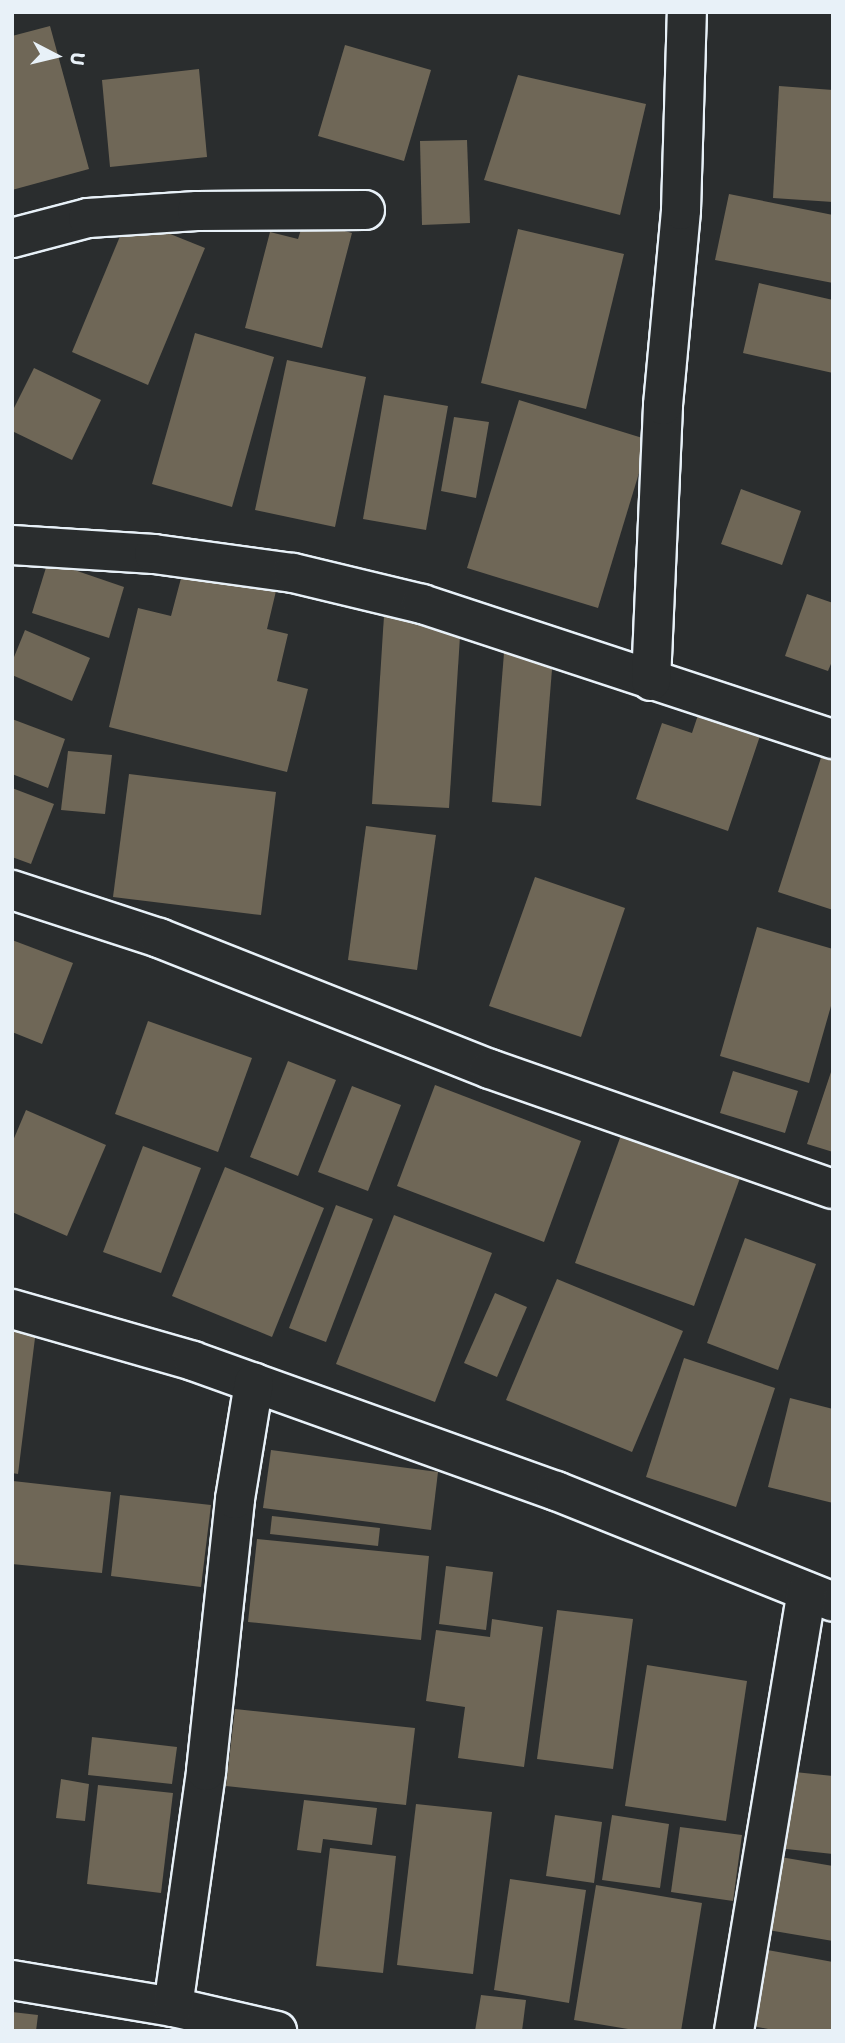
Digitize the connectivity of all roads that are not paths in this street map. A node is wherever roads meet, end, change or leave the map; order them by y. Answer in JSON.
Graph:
{"nodes":[{"id":1,"x":687,"y":12,"type":"edge"},
{"id":2,"x":365,"y":210,"type":"dead end"},
{"id":3,"x":12,"y":238,"type":"edge"},
{"id":4,"x":12,"y":545,"type":"edge"},
{"id":5,"x":650,"y":681,"type":"junction"},
{"id":6,"x":833,"y":739,"type":"edge"},
{"id":7,"x":12,"y":890,"type":"edge"},
{"id":8,"x":833,"y":1189,"type":"edge"},
{"id":9,"x":12,"y":1309,"type":"edge"},
{"id":10,"x":254,"y":1383,"type":"junction"},
{"id":11,"x":820,"y":1597,"type":"edge"},
{"id":12,"x":12,"y":1980,"type":"edge"},
{"id":13,"x":173,"y":2007,"type":"junction"},
{"id":14,"x":277,"y":2031,"type":"edge"},
{"id":15,"x":734,"y":2031,"type":"edge"}],
"edges":[{"from":1,"to":5,"type":"street"},
{"from":2,"to":3,"type":"street"},
{"from":4,"to":5,"type":"street"},
{"from":5,"to":6,"type":"street"},
{"from":7,"to":8,"type":"street"},
{"from":9,"to":10,"type":"street"},
{"from":10,"to":11,"type":"street"},
{"from":10,"to":13,"type":"street"},
{"from":11,"to":15,"type":"street"},
{"from":12,"to":13,"type":"street"},
{"from":13,"to":14,"type":"street"}]}
